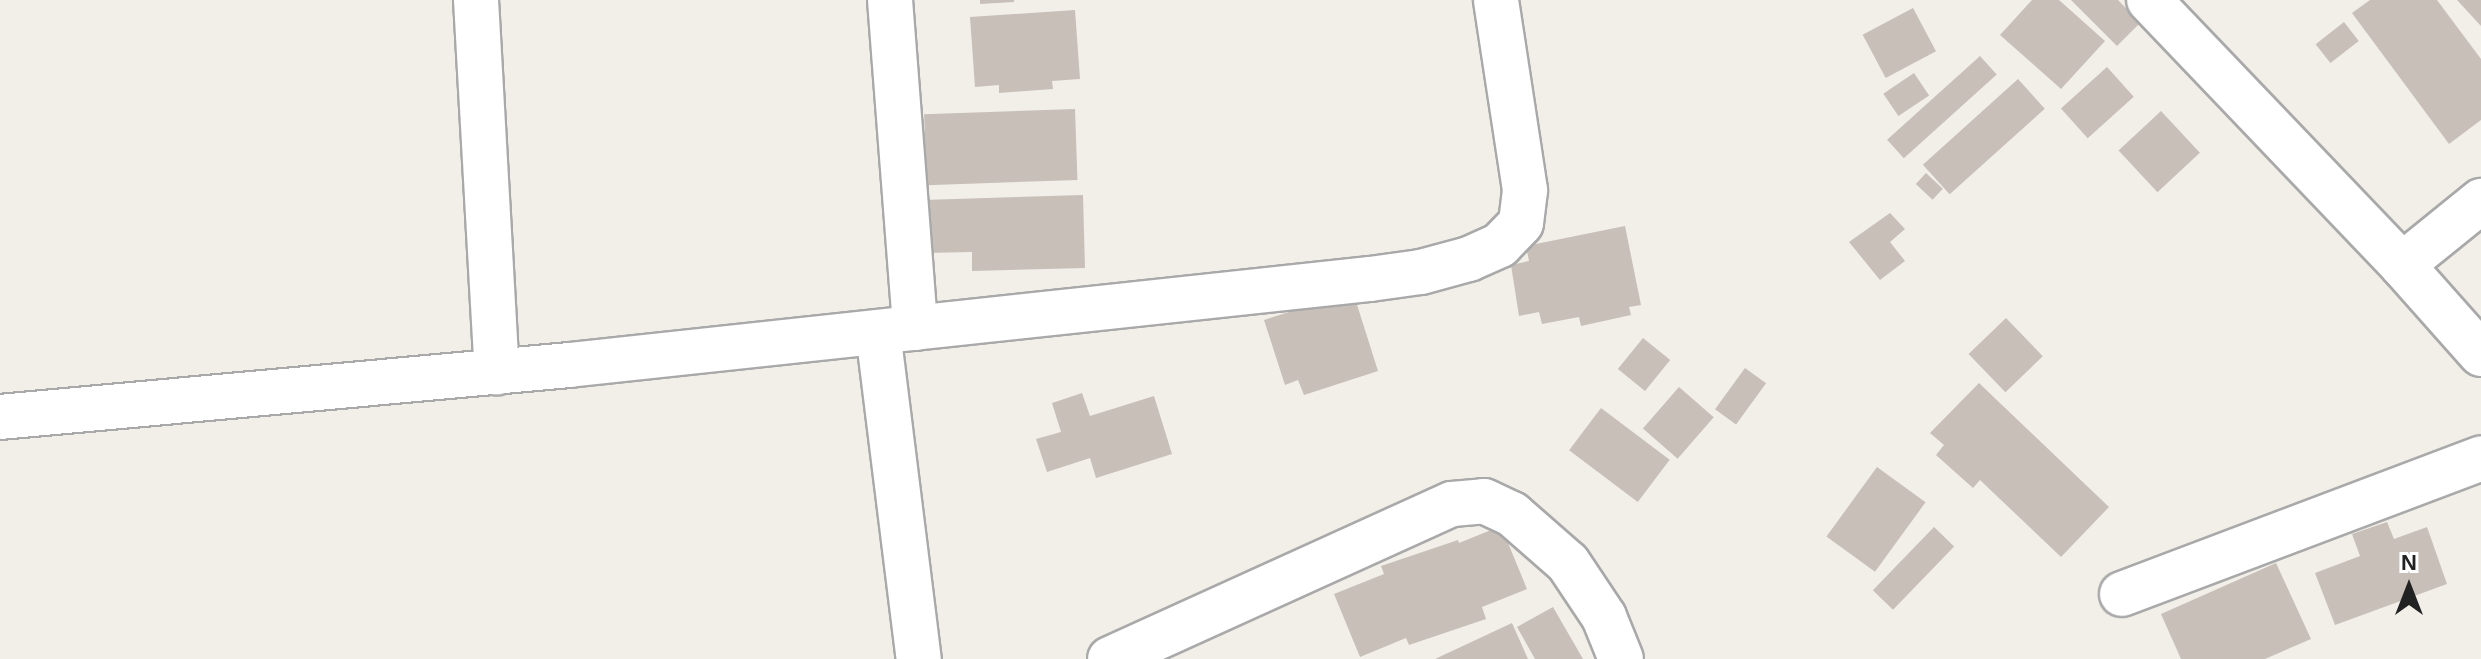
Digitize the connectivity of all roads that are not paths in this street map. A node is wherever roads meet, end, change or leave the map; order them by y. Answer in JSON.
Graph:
{"nodes":[{"id":1,"x":476,"y":0,"type":"edge"},
{"id":2,"x":890,"y":0,"type":"edge"},
{"id":3,"x":1496,"y":0,"type":"edge"},
{"id":4,"x":2149,"y":0,"type":"edge"},
{"id":5,"x":2481,"y":201,"type":"edge"},
{"id":6,"x":2402,"y":265,"type":"junction"},
{"id":7,"x":896,"y":330,"type":"junction"},
{"id":8,"x":2481,"y":354,"type":"edge"},
{"id":9,"x":497,"y":372,"type":"junction"},
{"id":10,"x":0,"y":417,"type":"edge"},
{"id":11,"x":2481,"y":458,"type":"edge"},
{"id":12,"x":2122,"y":594,"type":"dead end"},
{"id":13,"x":919,"y":659,"type":"edge"},
{"id":14,"x":1110,"y":659,"type":"edge"},
{"id":15,"x":1621,"y":659,"type":"edge"}],
"edges":[{"from":1,"to":9,"type":"street"},
{"from":2,"to":7,"type":"street"},
{"from":3,"to":7,"type":"street"},
{"from":4,"to":6,"type":"street"},
{"from":5,"to":6,"type":"street"},
{"from":6,"to":8,"type":"street"},
{"from":7,"to":9,"type":"street"},
{"from":7,"to":13,"type":"street"},
{"from":9,"to":10,"type":"street"},
{"from":11,"to":12,"type":"street"},
{"from":14,"to":15,"type":"street"}]}
